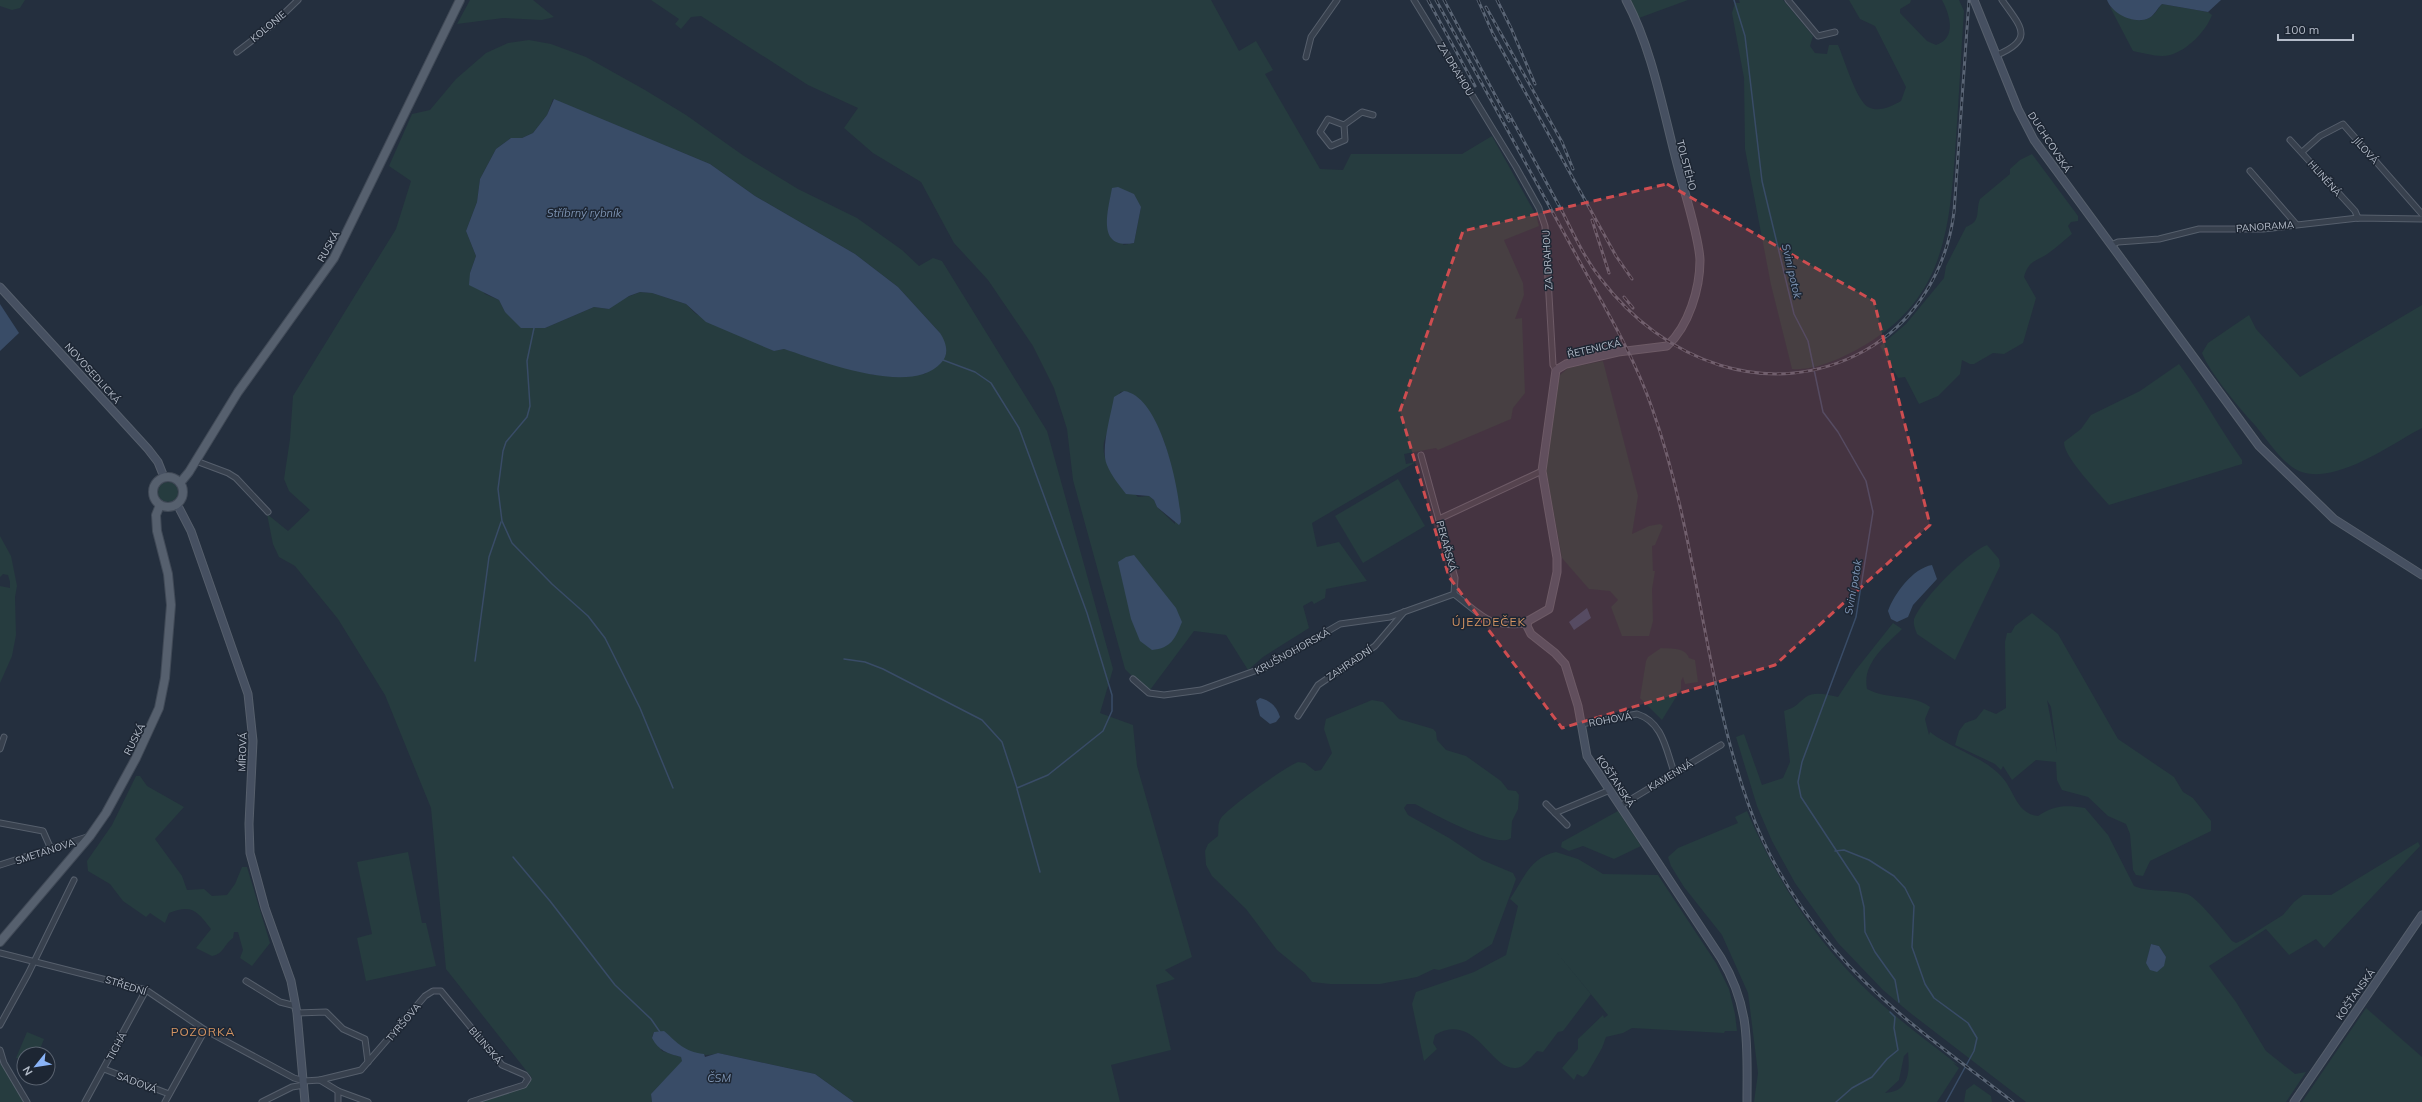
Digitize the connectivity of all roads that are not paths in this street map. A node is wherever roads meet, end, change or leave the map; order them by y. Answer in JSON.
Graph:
{"nodes":[{"id":1,"x":298,"y":0,"type":"edge"},
{"id":2,"x":460,"y":0,"type":"edge"},
{"id":3,"x":1338,"y":0,"type":"edge"},
{"id":4,"x":1414,"y":0,"type":"edge"},
{"id":5,"x":1626,"y":0,"type":"edge"},
{"id":6,"x":1788,"y":0,"type":"edge"},
{"id":7,"x":1974,"y":0,"type":"edge"},
{"id":8,"x":2002,"y":0,"type":"edge"},
{"id":9,"x":1835,"y":32,"type":"dead end"},
{"id":10,"x":237,"y":52,"type":"dead end"},
{"id":11,"x":1997,"y":55,"type":"junction"},
{"id":12,"x":1306,"y":57,"type":"dead end"},
{"id":13,"x":1373,"y":115,"type":"dead end"},
{"id":14,"x":1344,"y":124,"type":"junction"},
{"id":15,"x":2290,"y":140,"type":"dead end"},
{"id":16,"x":2302,"y":152,"type":"junction"},
{"id":17,"x":2250,"y":171,"type":"dead end"},
{"id":18,"x":2422,"y":214,"type":"edge"},
{"id":19,"x":2358,"y":218,"type":"junction"},
{"id":20,"x":2422,"y":219,"type":"edge"},
{"id":21,"x":2296,"y":224,"type":"junction"},
{"id":22,"x":2111,"y":245,"type":"junction"},
{"id":23,"x":0,"y":287,"type":"edge"},
{"id":24,"x":1667,"y":346,"type":"joint"},
{"id":25,"x":1556,"y":370,"type":"junction"},
{"id":26,"x":1421,"y":455,"type":"dead end"},
{"id":27,"x":196,"y":461,"type":"junction"},
{"id":28,"x":1542,"y":471,"type":"junction"},
{"id":29,"x":164,"y":477,"type":"junction"},
{"id":30,"x":180,"y":483,"type":"junction"},
{"id":31,"x":177,"y":504,"type":"junction"},
{"id":32,"x":160,"y":505,"type":"junction"},
{"id":33,"x":268,"y":512,"type":"dead end"},
{"id":34,"x":1439,"y":519,"type":"junction"},
{"id":35,"x":2422,"y":576,"type":"edge"},
{"id":36,"x":1454,"y":594,"type":"junction"},
{"id":37,"x":1404,"y":612,"type":"junction"},
{"id":38,"x":1527,"y":624,"type":"junction"},
{"id":39,"x":1133,"y":679,"type":"dead end"},
{"id":40,"x":1298,"y":716,"type":"dead end"},
{"id":41,"x":1581,"y":724,"type":"junction"},
{"id":42,"x":4,"y":737,"type":"dead end"},
{"id":43,"x":1721,"y":745,"type":"dead end"},
{"id":44,"x":1,"y":746,"type":"edge"},
{"id":45,"x":1674,"y":772,"type":"junction"},
{"id":46,"x":1610,"y":790,"type":"junction"},
{"id":47,"x":1546,"y":804,"type":"dead end"},
{"id":48,"x":1620,"y":806,"type":"junction"},
{"id":49,"x":1555,"y":813,"type":"junction"},
{"id":50,"x":0,"y":823,"type":"edge"},
{"id":51,"x":1567,"y":825,"type":"dead end"},
{"id":52,"x":90,"y":836,"type":"junction"},
{"id":53,"x":51,"y":849,"type":"junction"},
{"id":54,"x":0,"y":866,"type":"edge"},
{"id":55,"x":74,"y":880,"type":"dead end"},
{"id":56,"x":2422,"y":915,"type":"edge"},
{"id":57,"x":0,"y":942,"type":"edge"},
{"id":58,"x":0,"y":953,"type":"edge"},
{"id":59,"x":33,"y":962,"type":"junction"},
{"id":60,"x":246,"y":981,"type":"dead end"},
{"id":61,"x":146,"y":990,"type":"junction"},
{"id":62,"x":441,"y":991,"type":"joint"},
{"id":63,"x":296,"y":1009,"type":"junction"},
{"id":64,"x":0,"y":1025,"type":"edge"},
{"id":65,"x":205,"y":1030,"type":"junction"},
{"id":66,"x":0,"y":1050,"type":"edge"},
{"id":67,"x":368,"y":1062,"type":"junction"},
{"id":68,"x":104,"y":1069,"type":"junction"},
{"id":69,"x":320,"y":1080,"type":"junction"},
{"id":70,"x":304,"y":1083,"type":"junction"},
{"id":71,"x":338,"y":1091,"type":"junction"},
{"id":72,"x":169,"y":1094,"type":"junction"},
{"id":73,"x":27,"y":1102,"type":"edge"},
{"id":74,"x":85,"y":1102,"type":"edge"},
{"id":75,"x":165,"y":1102,"type":"edge"},
{"id":76,"x":262,"y":1102,"type":"edge"},
{"id":77,"x":305,"y":1102,"type":"edge"},
{"id":78,"x":338,"y":1102,"type":"edge"},
{"id":79,"x":368,"y":1102,"type":"edge"},
{"id":80,"x":471,"y":1102,"type":"edge"},
{"id":81,"x":1747,"y":1102,"type":"edge"},
{"id":82,"x":2294,"y":1102,"type":"edge"}],
"edges":[{"from":1,"to":10,"type":"street","name":"KOLONIE"},
{"from":2,"to":27,"type":"main road","name":"RUSKÁ"},
{"from":3,"to":12,"type":"street"},
{"from":4,"to":25,"type":"street","name":"ZA DRAHOU"},
{"from":5,"to":24,"type":"street","name":"TOLSTÉHO"},
{"from":6,"to":9,"type":"street"},
{"from":7,"to":11,"type":"street","name":"DUCHCOVSKÁ"},
{"from":8,"to":11,"type":"street"},
{"from":11,"to":22,"type":"street","name":"DUCHCOVSKÁ"},
{"from":13,"to":14,"type":"street"},
{"from":14,"to":14,"type":"street"},
{"from":15,"to":16,"type":"street","name":"HLINĚNÁ"},
{"from":16,"to":18,"type":"street","name":"JÍLOVÁ"},
{"from":16,"to":19,"type":"street","name":"HLINĚNÁ"},
{"from":17,"to":21,"type":"street"},
{"from":19,"to":20,"type":"street","name":"PANORAMA"},
{"from":19,"to":21,"type":"street","name":"PANORAMA"},
{"from":21,"to":22,"type":"street","name":"PANORAMA"},
{"from":22,"to":35,"type":"street","name":"DUCHCOVSKÁ"},
{"from":23,"to":29,"type":"street","name":"NOVOSEDLICKÁ"},
{"from":24,"to":25,"type":"street","name":"ŘETENICKÁ"},
{"from":25,"to":28,"type":"street"},
{"from":26,"to":34,"type":"street","name":"PEKAŘSKÁ"},
{"from":27,"to":30,"type":"main road","name":"RUSKÁ"},
{"from":27,"to":33,"type":"street"},
{"from":28,"to":34,"type":"street"},
{"from":28,"to":38,"type":"street"},
{"from":29,"to":30,"type":"main road"},
{"from":29,"to":32,"type":"main road"},
{"from":30,"to":31,"type":"main road"},
{"from":31,"to":32,"type":"main road"},
{"from":31,"to":63,"type":"street","name":"MÍROVÁ"},
{"from":32,"to":52,"type":"main road","name":"RUSKÁ"},
{"from":34,"to":36,"type":"street","name":"PEKAŘSKÁ"},
{"from":36,"to":37,"type":"street","name":"KRUŠNOHORSKÁ"},
{"from":36,"to":38,"type":"street"},
{"from":37,"to":39,"type":"street","name":"KRUŠNOHORSKÁ"},
{"from":37,"to":40,"type":"street","name":"ZAHRADNÍ"},
{"from":38,"to":41,"type":"street","name":"KOŠŤANSKÁ"},
{"from":41,"to":45,"type":"street","name":"ROHOVÁ"},
{"from":41,"to":46,"type":"street","name":"KOŠŤANSKÁ"},
{"from":42,"to":44,"type":"street"},
{"from":43,"to":45,"type":"street","name":"KAMENNÁ"},
{"from":45,"to":48,"type":"street","name":"KAMENNÁ"},
{"from":46,"to":48,"type":"street","name":"KOŠŤANSKÁ"},
{"from":46,"to":49,"type":"street"},
{"from":47,"to":49,"type":"street"},
{"from":48,"to":81,"type":"street","name":"KOŠŤANSKÁ"},
{"from":49,"to":51,"type":"street"},
{"from":50,"to":53,"type":"street"},
{"from":52,"to":53,"type":"street","name":"SMETANOVA"},
{"from":52,"to":57,"type":"main road","name":"RUSKÁ"},
{"from":53,"to":54,"type":"street","name":"SMETANOVA"},
{"from":55,"to":59,"type":"street"},
{"from":56,"to":82,"type":"street","name":"KOŠŤANSKÁ"},
{"from":58,"to":59,"type":"street","name":"STŘEDNÍ"},
{"from":59,"to":61,"type":"street","name":"STŘEDNÍ"},
{"from":59,"to":64,"type":"street"},
{"from":60,"to":63,"type":"street"},
{"from":61,"to":65,"type":"street","name":"STŘEDNÍ"},
{"from":61,"to":68,"type":"street","name":"TICHÁ"},
{"from":62,"to":67,"type":"street","name":"TYRŠOVA"},
{"from":62,"to":80,"type":"street","name":"BÍLINSKÁ"},
{"from":63,"to":67,"type":"street"},
{"from":63,"to":70,"type":"street","name":"MÍROVÁ"},
{"from":65,"to":70,"type":"street","name":"STŘEDNÍ"},
{"from":65,"to":72,"type":"street","name":"SADOVÁ"},
{"from":66,"to":73,"type":"street"},
{"from":67,"to":69,"type":"street","name":"TYRŠOVA"},
{"from":68,"to":72,"type":"street","name":"SADOVÁ"},
{"from":68,"to":74,"type":"street","name":"TICHÁ"},
{"from":69,"to":70,"type":"street"},
{"from":69,"to":71,"type":"street"},
{"from":70,"to":76,"type":"street"},
{"from":70,"to":77,"type":"street","name":"MÍROVÁ"},
{"from":71,"to":78,"type":"street"},
{"from":71,"to":79,"type":"street"},
{"from":72,"to":75,"type":"street","name":"SADOVÁ"}]}
